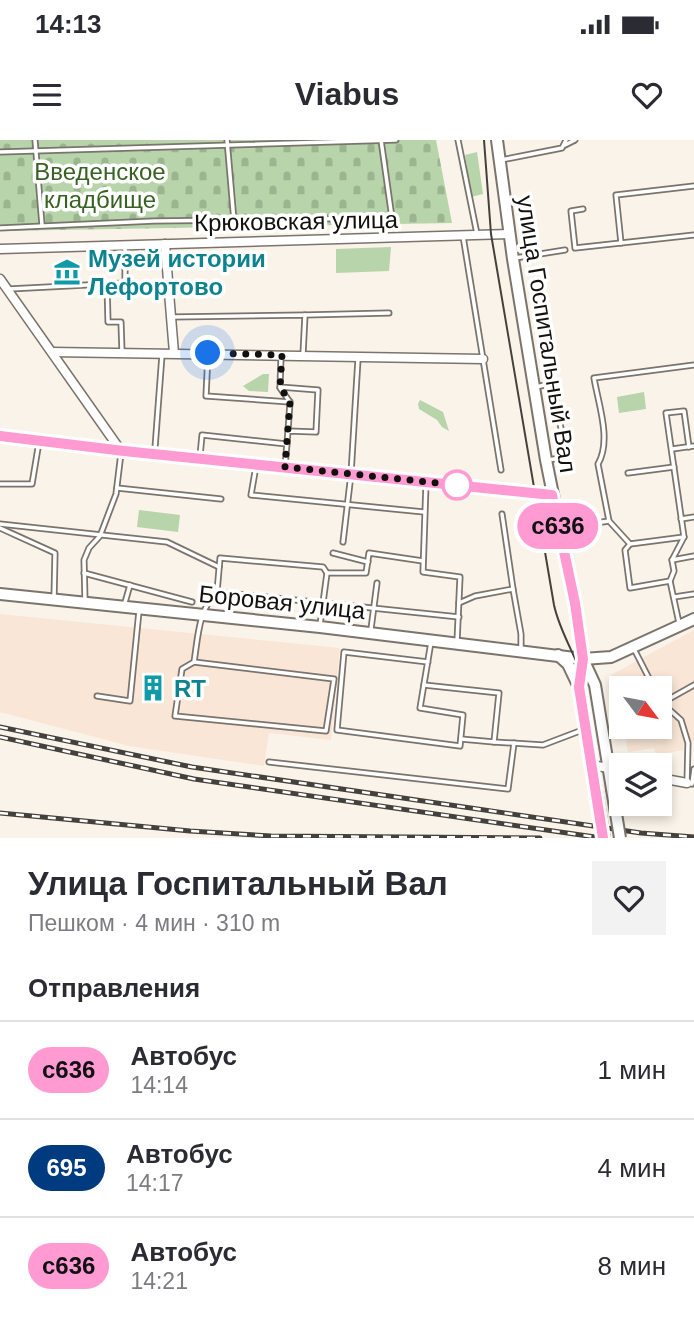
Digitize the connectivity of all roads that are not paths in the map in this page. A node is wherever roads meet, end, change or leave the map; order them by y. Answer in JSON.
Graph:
{"nodes":[{"id":1,"x":35,"y":140,"type":"edge"},
{"id":2,"x":227,"y":140,"type":"edge"},
{"id":3,"x":396,"y":140,"type":"edge"},
{"id":4,"x":458,"y":140,"type":"edge"},
{"id":5,"x":496,"y":140,"type":"edge"},
{"id":6,"x":575,"y":140,"type":"edge"},
{"id":7,"x":381,"y":141,"type":"edge"},
{"id":8,"x":566,"y":143,"type":"edge"},
{"id":9,"x":228,"y":147,"type":"junction"},
{"id":10,"x":35,"y":150,"type":"junction"},
{"id":11,"x":0,"y":152,"type":"edge"},
{"id":12,"x":498,"y":161,"type":"junction"},
{"id":13,"x":694,"y":186,"type":"edge"},
{"id":14,"x":583,"y":209,"type":"dead end"},
{"id":15,"x":234,"y":221,"type":"junction"},
{"id":16,"x":42,"y":226,"type":"junction"},
{"id":17,"x":0,"y":228,"type":"edge"},
{"id":18,"x":509,"y":234,"type":"junction"},
{"id":19,"x":694,"y":235,"type":"edge"},
{"id":20,"x":463,"y":236,"type":"junction"},
{"id":21,"x":478,"y":236,"type":"junction"},
{"id":22,"x":621,"y":243,"type":"junction"},
{"id":23,"x":165,"y":244,"type":"junction"},
{"id":24,"x":125,"y":245,"type":"junction"},
{"id":25,"x":0,"y":248,"type":"edge"},
{"id":26,"x":565,"y":250,"type":"dead end"},
{"id":27,"x":513,"y":259,"type":"junction"},
{"id":28,"x":0,"y":279,"type":"edge"},
{"id":29,"x":107,"y":284,"type":"junction"},
{"id":30,"x":7,"y":289,"type":"junction"},
{"id":31,"x":389,"y":313,"type":"dead end"},
{"id":32,"x":305,"y":315,"type":"junction"},
{"id":33,"x":172,"y":317,"type":"junction"},
{"id":34,"x":52,"y":352,"type":"junction"},
{"id":35,"x":122,"y":352,"type":"junction"},
{"id":36,"x":162,"y":352,"type":"junction"},
{"id":37,"x":174,"y":353,"type":"junction"},
{"id":38,"x":208,"y":353,"type":"junction"},
{"id":39,"x":282,"y":355,"type":"junction"},
{"id":40,"x":303,"y":355,"type":"junction"},
{"id":41,"x":358,"y":356,"type":"junction"},
{"id":42,"x":483,"y":359,"type":"junction"},
{"id":43,"x":694,"y":366,"type":"edge"},
{"id":44,"x":280,"y":387,"type":"junction"},
{"id":45,"x":534,"y":387,"type":"junction"},
{"id":46,"x":290,"y":402,"type":"junction"},
{"id":47,"x":288,"y":431,"type":"junction"},
{"id":48,"x":0,"y":436,"type":"edge"},
{"id":49,"x":39,"y":440,"type":"junction"},
{"id":50,"x":287,"y":444,"type":"junction"},
{"id":51,"x":692,"y":446,"type":"edge"},
{"id":52,"x":155,"y":448,"type":"dead end"},
{"id":53,"x":671,"y":449,"type":"junction"},
{"id":54,"x":121,"y":451,"type":"junction"},
{"id":55,"x":200,"y":459,"type":"junction"},
{"id":56,"x":546,"y":460,"type":"junction"},
{"id":57,"x":256,"y":464,"type":"junction"},
{"id":58,"x":285,"y":467,"type":"junction"},
{"id":59,"x":674,"y":467,"type":"junction"},
{"id":60,"x":501,"y":470,"type":"dead end"},
{"id":61,"x":628,"y":473,"type":"dead end"},
{"id":62,"x":351,"y":474,"type":"junction"},
{"id":63,"x":426,"y":482,"type":"junction"},
{"id":64,"x":0,"y":484,"type":"edge"},
{"id":65,"x":117,"y":488,"type":"junction"},
{"id":66,"x":552,"y":495,"type":"junction"},
{"id":67,"x":221,"y":499,"type":"dead end"},
{"id":68,"x":347,"y":505,"type":"junction"},
{"id":69,"x":425,"y":512,"type":"junction"},
{"id":70,"x":502,"y":514,"type":"dead end"},
{"id":71,"x":694,"y":517,"type":"edge"},
{"id":72,"x":681,"y":519,"type":"junction"},
{"id":73,"x":609,"y":521,"type":"junction"},
{"id":74,"x":0,"y":526,"type":"edge"},
{"id":75,"x":559,"y":529,"type":"junction"},
{"id":76,"x":100,"y":536,"type":"junction"},
{"id":77,"x":684,"y":537,"type":"junction"},
{"id":78,"x":343,"y":542,"type":"dead end"},
{"id":79,"x":630,"y":544,"type":"junction"},
{"id":80,"x":333,"y":553,"type":"dead end"},
{"id":81,"x":694,"y":556,"type":"edge"},
{"id":82,"x":672,"y":560,"type":"junction"},
{"id":83,"x":423,"y":561,"type":"junction"},
{"id":84,"x":368,"y":562,"type":"junction"},
{"id":85,"x":219,"y":566,"type":"junction"},
{"id":86,"x":84,"y":573,"type":"junction"},
{"id":87,"x":327,"y":573,"type":"junction"},
{"id":88,"x":670,"y":581,"type":"junction"},
{"id":89,"x":377,"y":583,"type":"dead end"},
{"id":90,"x":130,"y":585,"type":"junction"},
{"id":91,"x":513,"y":589,"type":"junction"},
{"id":92,"x":217,"y":592,"type":"junction"},
{"id":93,"x":0,"y":594,"type":"edge"},
{"id":94,"x":694,"y":594,"type":"edge"},
{"id":95,"x":674,"y":597,"type":"junction"},
{"id":96,"x":54,"y":600,"type":"junction"},
{"id":97,"x":192,"y":602,"type":"dead end"},
{"id":98,"x":85,"y":603,"type":"junction"},
{"id":99,"x":323,"y":603,"type":"junction"},
{"id":100,"x":459,"y":603,"type":"junction"},
{"id":101,"x":124,"y":607,"type":"junction"},
{"id":102,"x":139,"y":608,"type":"junction"},
{"id":103,"x":374,"y":608,"type":"junction"},
{"id":104,"x":202,"y":615,"type":"junction"},
{"id":105,"x":459,"y":617,"type":"junction"},
{"id":106,"x":694,"y":619,"type":"edge"},
{"id":107,"x":680,"y":626,"type":"junction"},
{"id":108,"x":320,"y":627,"type":"junction"},
{"id":109,"x":370,"y":633,"type":"junction"},
{"id":110,"x":431,"y":640,"type":"junction"},
{"id":111,"x":456,"y":643,"type":"junction"},
{"id":112,"x":633,"y":647,"type":"junction"},
{"id":113,"x":521,"y":650,"type":"junction"},
{"id":114,"x":558,"y":655,"type":"junction"},
{"id":115,"x":583,"y":659,"type":"junction"},
{"id":116,"x":194,"y":662,"type":"junction"},
{"id":117,"x":428,"y":662,"type":"junction"},
{"id":118,"x":648,"y":676,"type":"edge"},
{"id":119,"x":424,"y":685,"type":"junction"},
{"id":120,"x":694,"y":685,"type":"edge"},
{"id":121,"x":579,"y":687,"type":"junction"},
{"id":122,"x":97,"y":696,"type":"dead end"},
{"id":123,"x":672,"y":696,"type":"edge"},
{"id":124,"x":672,"y":711,"type":"edge"},
{"id":125,"x":586,"y":729,"type":"junction"},
{"id":126,"x":461,"y":738,"type":"junction"},
{"id":127,"x":494,"y":742,"type":"junction"},
{"id":128,"x":514,"y":743,"type":"junction"},
{"id":129,"x":269,"y":762,"type":"dead end"},
{"id":130,"x":591,"y":765,"type":"junction"},
{"id":131,"x":608,"y":768,"type":"junction"},
{"id":132,"x":694,"y":769,"type":"edge"},
{"id":133,"x":672,"y":780,"type":"edge"},
{"id":134,"x":690,"y":784,"type":"edge"},
{"id":135,"x":603,"y":838,"type":"edge"},
{"id":136,"x":620,"y":838,"type":"edge"}],
"edges":[{"from":1,"to":10,"type":"lane"},
{"from":2,"to":9,"type":"lane"},
{"from":3,"to":7,"type":"lane"},
{"from":4,"to":21,"type":"lane"},
{"from":5,"to":12,"type":"main road","name":"улица Госпитальный Вал"},
{"from":6,"to":8,"type":"lane"},
{"from":7,"to":9,"type":"lane"},
{"from":7,"to":15,"type":"lane"},
{"from":8,"to":12,"type":"lane"},
{"from":9,"to":10,"type":"lane"},
{"from":9,"to":15,"type":"lane"},
{"from":10,"to":11,"type":"lane"},
{"from":10,"to":16,"type":"lane"},
{"from":12,"to":18,"type":"main road","name":"улица Госпитальный Вал"},
{"from":13,"to":22,"type":"lane"},
{"from":14,"to":22,"type":"lane"},
{"from":15,"to":16,"type":"lane"},
{"from":16,"to":17,"type":"lane"},
{"from":18,"to":21,"type":"street","name":"Крюковская улица"},
{"from":18,"to":27,"type":"main road","name":"улица Госпитальный Вал"},
{"from":19,"to":22,"type":"lane"},
{"from":20,"to":21,"type":"street","name":"Крюковская улица"},
{"from":20,"to":23,"type":"street","name":"Крюковская улица"},
{"from":20,"to":42,"type":"lane"},
{"from":23,"to":24,"type":"street","name":"Крюковская улица"},
{"from":23,"to":33,"type":"street"},
{"from":24,"to":25,"type":"street","name":"Крюковская улица"},
{"from":24,"to":29,"type":"lane"},
{"from":26,"to":27,"type":"lane"},
{"from":27,"to":45,"type":"main road","name":"улица Госпитальный Вал"},
{"from":28,"to":30,"type":"street"},
{"from":29,"to":30,"type":"lane"},
{"from":29,"to":35,"type":"lane"},
{"from":30,"to":34,"type":"street"},
{"from":31,"to":32,"type":"lane"},
{"from":32,"to":33,"type":"lane"},
{"from":32,"to":40,"type":"lane"},
{"from":33,"to":37,"type":"street"},
{"from":34,"to":35,"type":"street"},
{"from":34,"to":54,"type":"street"},
{"from":35,"to":36,"type":"street"},
{"from":36,"to":37,"type":"street"},
{"from":36,"to":52,"type":"lane"},
{"from":37,"to":38,"type":"street"},
{"from":38,"to":39,"type":"street"},
{"from":38,"to":46,"type":"lane"},
{"from":39,"to":40,"type":"street"},
{"from":39,"to":44,"type":"lane"},
{"from":40,"to":41,"type":"street"},
{"from":41,"to":42,"type":"street"},
{"from":41,"to":62,"type":"lane"},
{"from":42,"to":60,"type":"lane"},
{"from":43,"to":73,"type":"lane"},
{"from":44,"to":46,"type":"lane"},
{"from":44,"to":47,"type":"lane"},
{"from":45,"to":56,"type":"main road","name":"улица Госпитальный Вал"},
{"from":45,"to":56,"type":"lane"},
{"from":46,"to":47,"type":"lane"},
{"from":47,"to":50,"type":"lane"},
{"from":48,"to":49,"type":"street"},
{"from":49,"to":54,"type":"street"},
{"from":49,"to":64,"type":"lane"},
{"from":50,"to":55,"type":"lane"},
{"from":50,"to":58,"type":"lane"},
{"from":51,"to":53,"type":"lane"},
{"from":51,"to":53,"type":"lane"},
{"from":53,"to":59,"type":"lane"},
{"from":54,"to":55,"type":"street"},
{"from":54,"to":65,"type":"lane"},
{"from":55,"to":57,"type":"street"},
{"from":56,"to":66,"type":"main road","name":"улица Госпитальный Вал"},
{"from":57,"to":58,"type":"street"},
{"from":57,"to":68,"type":"lane"},
{"from":58,"to":62,"type":"street"},
{"from":59,"to":61,"type":"lane"},
{"from":59,"to":72,"type":"lane"},
{"from":62,"to":63,"type":"street"},
{"from":62,"to":68,"type":"lane"},
{"from":63,"to":66,"type":"street"},
{"from":63,"to":69,"type":"lane"},
{"from":65,"to":67,"type":"lane"},
{"from":65,"to":76,"type":"lane"},
{"from":66,"to":75,"type":"main road","name":"улица Госпитальный Вал"},
{"from":68,"to":69,"type":"lane"},
{"from":68,"to":78,"type":"lane"},
{"from":69,"to":83,"type":"lane"},
{"from":70,"to":91,"type":"lane"},
{"from":71,"to":72,"type":"lane"},
{"from":72,"to":77,"type":"lane"},
{"from":73,"to":75,"type":"lane"},
{"from":73,"to":79,"type":"lane"},
{"from":74,"to":76,"type":"lane"},
{"from":74,"to":96,"type":"lane"},
{"from":75,"to":115,"type":"main road","name":"улица Госпитальный Вал"},
{"from":76,"to":85,"type":"lane"},
{"from":76,"to":86,"type":"lane"},
{"from":77,"to":79,"type":"lane"},
{"from":77,"to":82,"type":"lane"},
{"from":79,"to":88,"type":"lane"},
{"from":80,"to":84,"type":"lane"},
{"from":81,"to":82,"type":"lane"},
{"from":82,"to":88,"type":"lane"},
{"from":83,"to":84,"type":"lane"},
{"from":83,"to":100,"type":"lane"},
{"from":84,"to":87,"type":"lane"},
{"from":85,"to":87,"type":"lane"},
{"from":85,"to":92,"type":"lane"},
{"from":86,"to":90,"type":"lane"},
{"from":86,"to":98,"type":"lane"},
{"from":87,"to":99,"type":"lane"},
{"from":88,"to":95,"type":"lane"},
{"from":89,"to":103,"type":"lane"},
{"from":90,"to":97,"type":"lane"},
{"from":90,"to":101,"type":"lane"},
{"from":91,"to":100,"type":"lane"},
{"from":91,"to":113,"type":"lane"},
{"from":92,"to":99,"type":"lane"},
{"from":92,"to":104,"type":"lane"},
{"from":93,"to":96,"type":"main road","name":"Боровая улица"},
{"from":94,"to":95,"type":"lane"},
{"from":95,"to":107,"type":"lane"},
{"from":96,"to":98,"type":"main road","name":"Боровая улица"},
{"from":98,"to":101,"type":"main road","name":"Боровая улица"},
{"from":99,"to":103,"type":"lane"},
{"from":99,"to":108,"type":"lane"},
{"from":100,"to":105,"type":"lane"},
{"from":101,"to":102,"type":"main road","name":"Боровая улица"},
{"from":102,"to":104,"type":"main road","name":"Боровая улица"},
{"from":102,"to":122,"type":"lane"},
{"from":103,"to":105,"type":"lane"},
{"from":103,"to":109,"type":"lane"},
{"from":104,"to":108,"type":"main road","name":"Боровая улица"},
{"from":104,"to":116,"type":"lane"},
{"from":105,"to":111,"type":"lane"},
{"from":106,"to":107,"type":"main road","name":"Боровая улица"},
{"from":107,"to":112,"type":"main road","name":"Боровая улица"},
{"from":108,"to":109,"type":"main road","name":"Боровая улица"},
{"from":109,"to":110,"type":"main road","name":"Боровая улица"},
{"from":110,"to":111,"type":"main road","name":"Боровая улица"},
{"from":110,"to":117,"type":"lane"},
{"from":111,"to":113,"type":"main road","name":"Боровая улица"},
{"from":112,"to":115,"type":"main road","name":"Боровая улица"},
{"from":112,"to":118,"type":"lane"},
{"from":113,"to":114,"type":"main road","name":"Боровая улица"},
{"from":114,"to":115,"type":"main road","name":"Боровая улица"},
{"from":114,"to":121,"type":"main road"},
{"from":115,"to":121,"type":"main road","name":"улица Госпитальный Вал"},
{"from":115,"to":131,"type":"main road","name":"улица Госпитальный Вал"},
{"from":116,"to":116,"type":"lane"},
{"from":117,"to":119,"type":"lane"},
{"from":117,"to":126,"type":"lane"},
{"from":119,"to":126,"type":"lane"},
{"from":119,"to":127,"type":"lane"},
{"from":120,"to":123,"type":"lane"},
{"from":121,"to":125,"type":"main road","name":"улица Госпитальный Вал"},
{"from":124,"to":134,"type":"lane"},
{"from":125,"to":128,"type":"lane"},
{"from":125,"to":130,"type":"main road","name":"улица Госпитальный Вал"},
{"from":126,"to":127,"type":"lane"},
{"from":127,"to":128,"type":"lane"},
{"from":128,"to":129,"type":"lane"},
{"from":130,"to":131,"type":"street"},
{"from":130,"to":135,"type":"main road","name":"улица Госпитальный Вал","bridge":true},
{"from":131,"to":136,"type":"main road","name":"улица Госпитальный Вал","bridge":true},
{"from":132,"to":134,"type":"lane"},
{"from":133,"to":134,"type":"street"}]}
